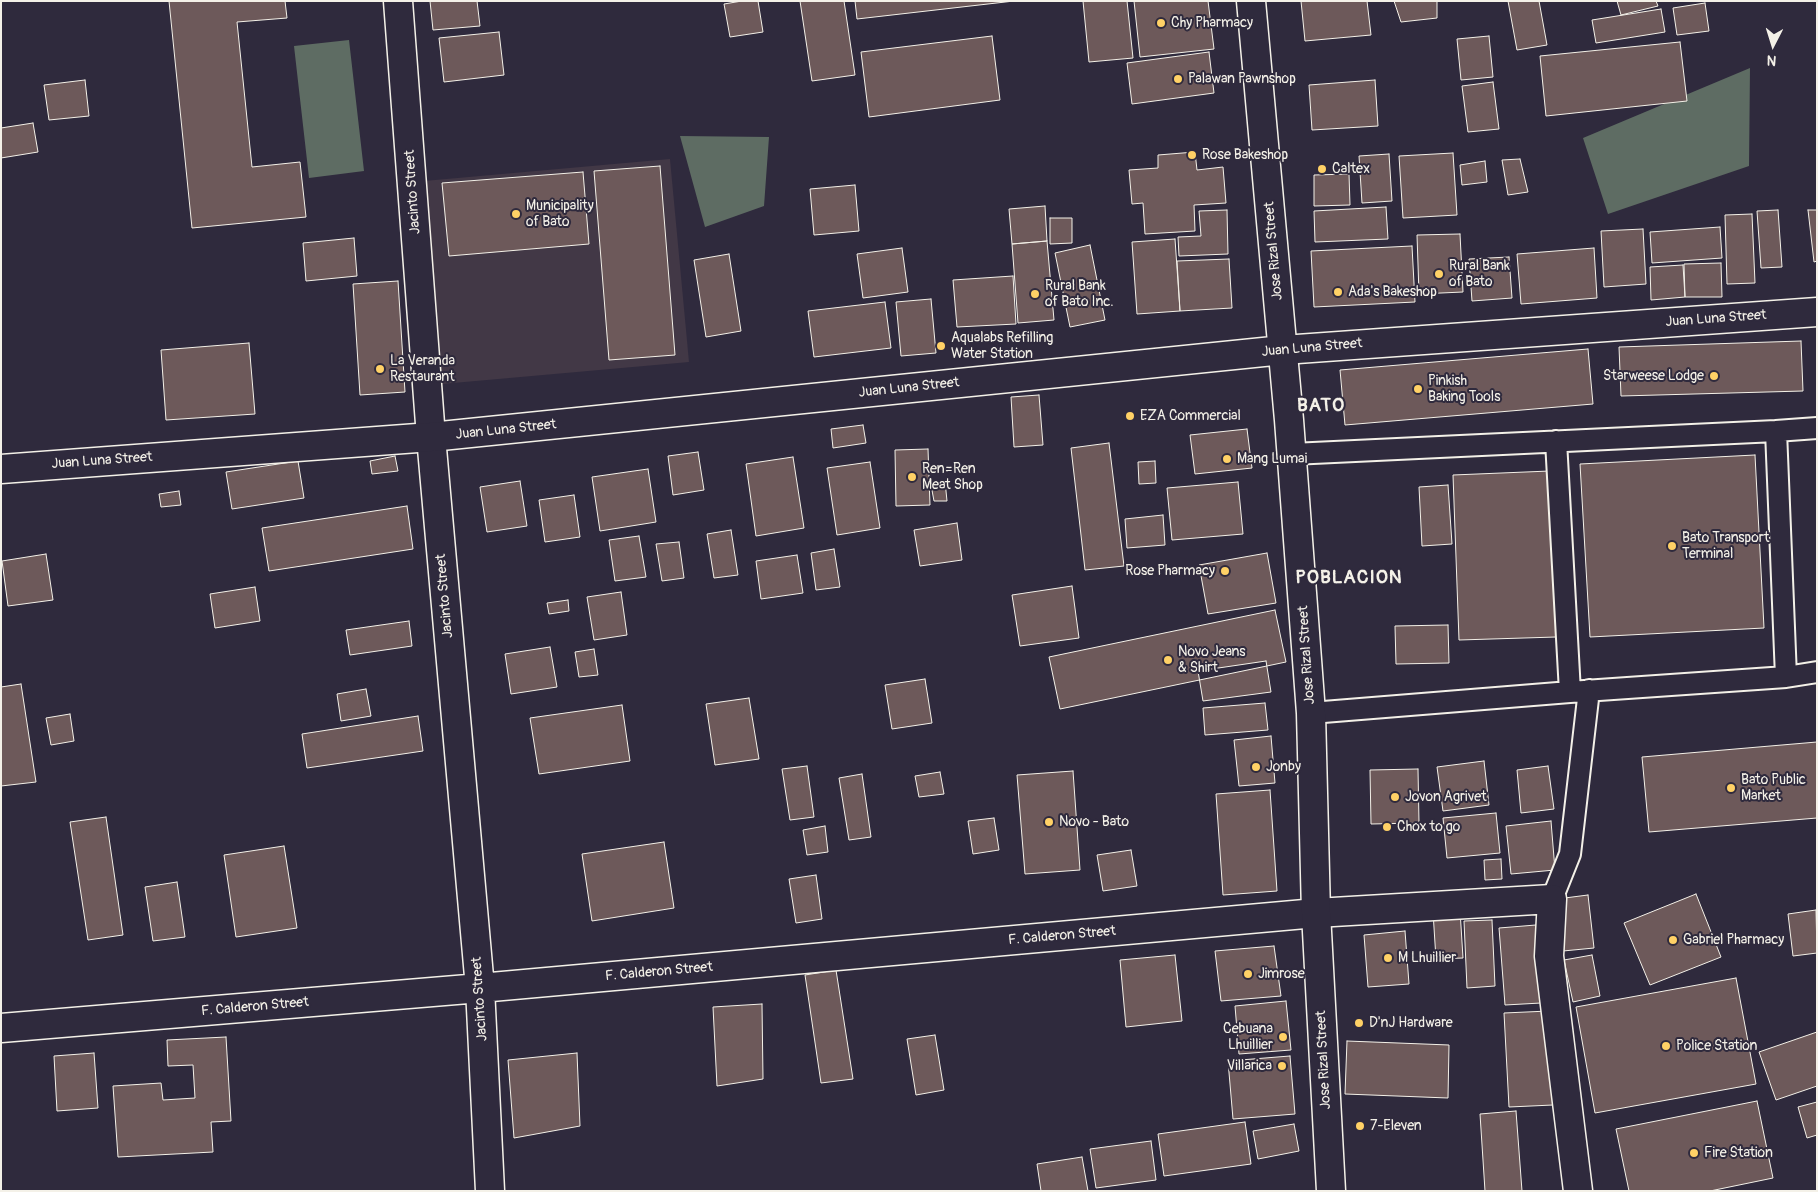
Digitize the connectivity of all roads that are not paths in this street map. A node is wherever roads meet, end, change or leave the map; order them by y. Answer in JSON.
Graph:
{"nodes":[{"id":1,"x":398,"y":1,"type":"edge"},
{"id":2,"x":1251,"y":1,"type":"edge"},
{"id":3,"x":1817,"y":312,"type":"edge"},
{"id":4,"x":1283,"y":350,"type":"junction"},
{"id":5,"x":1817,"y":428,"type":"edge"},
{"id":6,"x":1776,"y":431,"type":"junction"},
{"id":7,"x":431,"y":438,"type":"junction"},
{"id":8,"x":1556,"y":441,"type":"junction"},
{"id":9,"x":1292,"y":454,"type":"junction"},
{"id":10,"x":1,"y":469,"type":"edge"},
{"id":11,"x":1817,"y":672,"type":"edge"},
{"id":12,"x":1786,"y":677,"type":"junction"},
{"id":13,"x":1580,"y":691,"type":"junction"},
{"id":14,"x":1311,"y":713,"type":"junction"},
{"id":15,"x":1552,"y":899,"type":"junction"},
{"id":16,"x":1316,"y":914,"type":"junction"},
{"id":17,"x":480,"y":988,"type":"junction"},
{"id":18,"x":1,"y":1028,"type":"edge"},
{"id":19,"x":490,"y":1191,"type":"edge"},
{"id":20,"x":1331,"y":1191,"type":"edge"},
{"id":21,"x":1578,"y":1191,"type":"edge"}],
"edges":[{"from":1,"to":7,"type":"street","name":"Jacinto Street"},
{"from":2,"to":4,"type":"street","name":"Jose Rizal Street"},
{"from":3,"to":4,"type":"street","name":"Juan Luna Street"},
{"from":4,"to":7,"type":"street","name":"Juan Luna Street"},
{"from":4,"to":9,"type":"street","name":"Jose Rizal Street"},
{"from":5,"to":6,"type":"lane"},
{"from":6,"to":8,"type":"lane"},
{"from":6,"to":12,"type":"lane"},
{"from":7,"to":10,"type":"street","name":"Juan Luna Street"},
{"from":7,"to":17,"type":"street","name":"Jacinto Street"},
{"from":8,"to":9,"type":"lane"},
{"from":8,"to":13,"type":"lane"},
{"from":9,"to":14,"type":"street","name":"Jose Rizal Street"},
{"from":11,"to":12,"type":"lane"},
{"from":12,"to":13,"type":"lane"},
{"from":13,"to":14,"type":"lane"},
{"from":13,"to":15,"type":"lane"},
{"from":14,"to":16,"type":"street","name":"Jose Rizal Street"},
{"from":15,"to":16,"type":"street","name":"F. Calderon Street"},
{"from":15,"to":21,"type":"street"},
{"from":16,"to":17,"type":"street","name":"F. Calderon Street"},
{"from":16,"to":20,"type":"street","name":"Jose Rizal Street"},
{"from":17,"to":18,"type":"street","name":"F. Calderon Street"},
{"from":17,"to":19,"type":"street","name":"Jacinto Street"}]}
